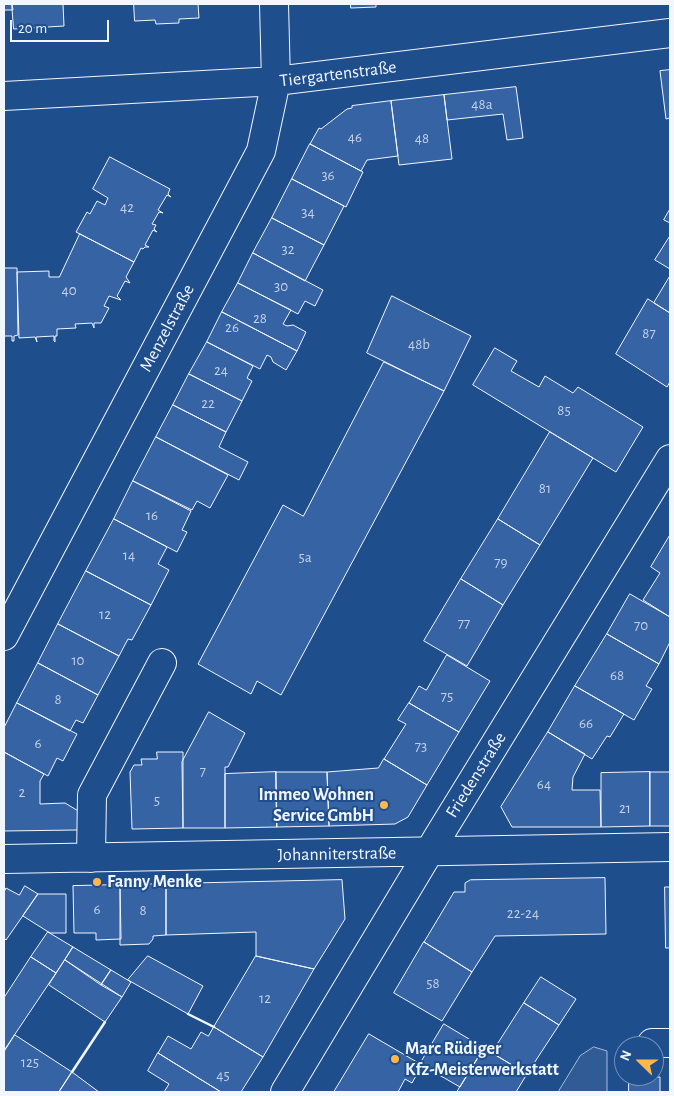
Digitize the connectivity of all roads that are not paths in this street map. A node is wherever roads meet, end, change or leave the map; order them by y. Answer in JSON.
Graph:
{"nodes":[{"id":1,"x":274,"y":4,"type":"edge"},
{"id":2,"x":670,"y":33,"type":"edge"},
{"id":3,"x":276,"y":81,"type":"junction"},
{"id":4,"x":4,"y":96,"type":"edge"},
{"id":5,"x":670,"y":458,"type":"edge"},
{"id":6,"x":4,"y":636,"type":"edge"},
{"id":7,"x":162,"y":663,"type":"dead end"},
{"id":8,"x":670,"y":847,"type":"edge"},
{"id":9,"x":429,"y":852,"type":"junction"},
{"id":10,"x":91,"y":858,"type":"junction"},
{"id":11,"x":4,"y":859,"type":"edge"},
{"id":12,"x":285,"y":1092,"type":"edge"}],
"edges":[{"from":1,"to":3,"type":"street","name":"Menzelstraße"},
{"from":2,"to":3,"type":"street","name":"Tiergartenstraße"},
{"from":3,"to":4,"type":"street","name":"Tiergartenstraße"},
{"from":3,"to":6,"type":"street","name":"Menzelstraße"},
{"from":5,"to":9,"type":"street","name":"Friedenstraße"},
{"from":7,"to":10,"type":"street"},
{"from":8,"to":9,"type":"street","name":"Johanniterstraße"},
{"from":9,"to":10,"type":"street","name":"Johanniterstraße"},
{"from":9,"to":12,"type":"street","name":"Friedenstraße"},
{"from":10,"to":11,"type":"street","name":"Johanniterstraße"}]}
